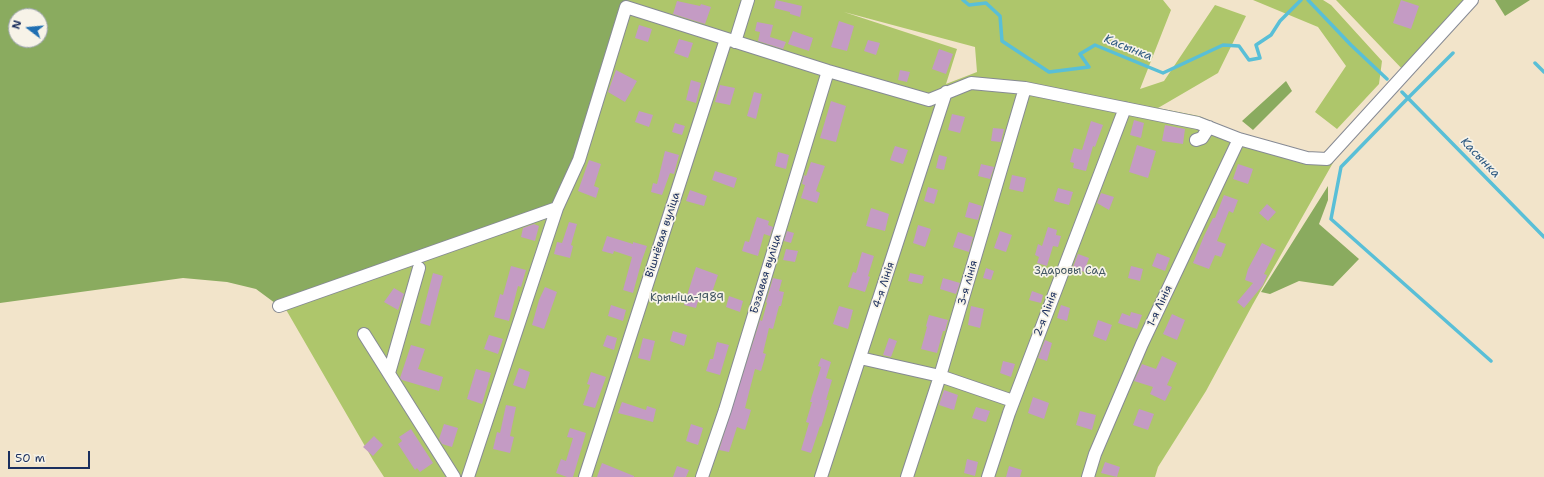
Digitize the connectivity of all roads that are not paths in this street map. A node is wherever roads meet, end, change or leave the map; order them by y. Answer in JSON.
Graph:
{"nodes":[{"id":1,"x":748,"y":0,"type":"edge"},
{"id":2,"x":1472,"y":0,"type":"edge"},
{"id":3,"x":731,"y":40,"type":"junction"},
{"id":4,"x":828,"y":71,"type":"junction"},
{"id":5,"x":1025,"y":88,"type":"junction"},
{"id":6,"x":946,"y":92,"type":"junction"},
{"id":7,"x":1125,"y":108,"type":"junction"},
{"id":8,"x":1209,"y":127,"type":"junction"},
{"id":9,"x":1239,"y":139,"type":"junction"},
{"id":10,"x":1196,"y":140,"type":"dead end"},
{"id":11,"x":913,"y":196,"type":"junction"},
{"id":12,"x":557,"y":208,"type":"junction"},
{"id":13,"x":419,"y":268,"type":"dead end"},
{"id":14,"x":279,"y":306,"type":"dead end"},
{"id":15,"x":364,"y":334,"type":"dead end"},
{"id":16,"x":860,"y":358,"type":"junction"},
{"id":17,"x":389,"y":373,"type":"junction"},
{"id":18,"x":940,"y":376,"type":"junction"},
{"id":19,"x":1013,"y":402,"type":"junction"},
{"id":20,"x":454,"y":477,"type":"edge"},
{"id":21,"x":468,"y":477,"type":"edge"},
{"id":22,"x":585,"y":477,"type":"edge"},
{"id":23,"x":702,"y":477,"type":"edge"},
{"id":24,"x":813,"y":477,"type":"edge"},
{"id":25,"x":822,"y":477,"type":"edge"},
{"id":26,"x":907,"y":477,"type":"edge"},
{"id":27,"x":988,"y":477,"type":"edge"},
{"id":28,"x":1088,"y":477,"type":"edge"}],
"edges":[{"from":1,"to":3,"type":"street","name":"Вішнёвая вуліца"},
{"from":2,"to":9,"type":"street"},
{"from":3,"to":4,"type":"street"},
{"from":3,"to":12,"type":"street"},
{"from":3,"to":22,"type":"street","name":"Вішнёвая вуліца"},
{"from":4,"to":6,"type":"street"},
{"from":4,"to":23,"type":"street","name":"Бэзавая вуліца"},
{"from":5,"to":6,"type":"street"},
{"from":5,"to":7,"type":"street"},
{"from":5,"to":18,"type":"street","name":"3-я лінія"},
{"from":6,"to":11,"type":"street","name":"4-я Лінія"},
{"from":7,"to":8,"type":"street"},
{"from":7,"to":19,"type":"street","name":"2-я Лінія"},
{"from":8,"to":9,"type":"street"},
{"from":8,"to":10,"type":"street"},
{"from":9,"to":28,"type":"street","name":"1-я Лінія"},
{"from":11,"to":16,"type":"street","name":"4-я Лінія"},
{"from":11,"to":24,"type":"street"},
{"from":12,"to":14,"type":"street"},
{"from":12,"to":21,"type":"street"},
{"from":13,"to":17,"type":"street"},
{"from":15,"to":17,"type":"street"},
{"from":16,"to":18,"type":"street"},
{"from":16,"to":25,"type":"street","name":"4-я Лінія"},
{"from":17,"to":20,"type":"street"},
{"from":18,"to":19,"type":"street"},
{"from":18,"to":26,"type":"street","name":"3-я лінія"},
{"from":19,"to":27,"type":"street","name":"2-я Лінія"}]}
